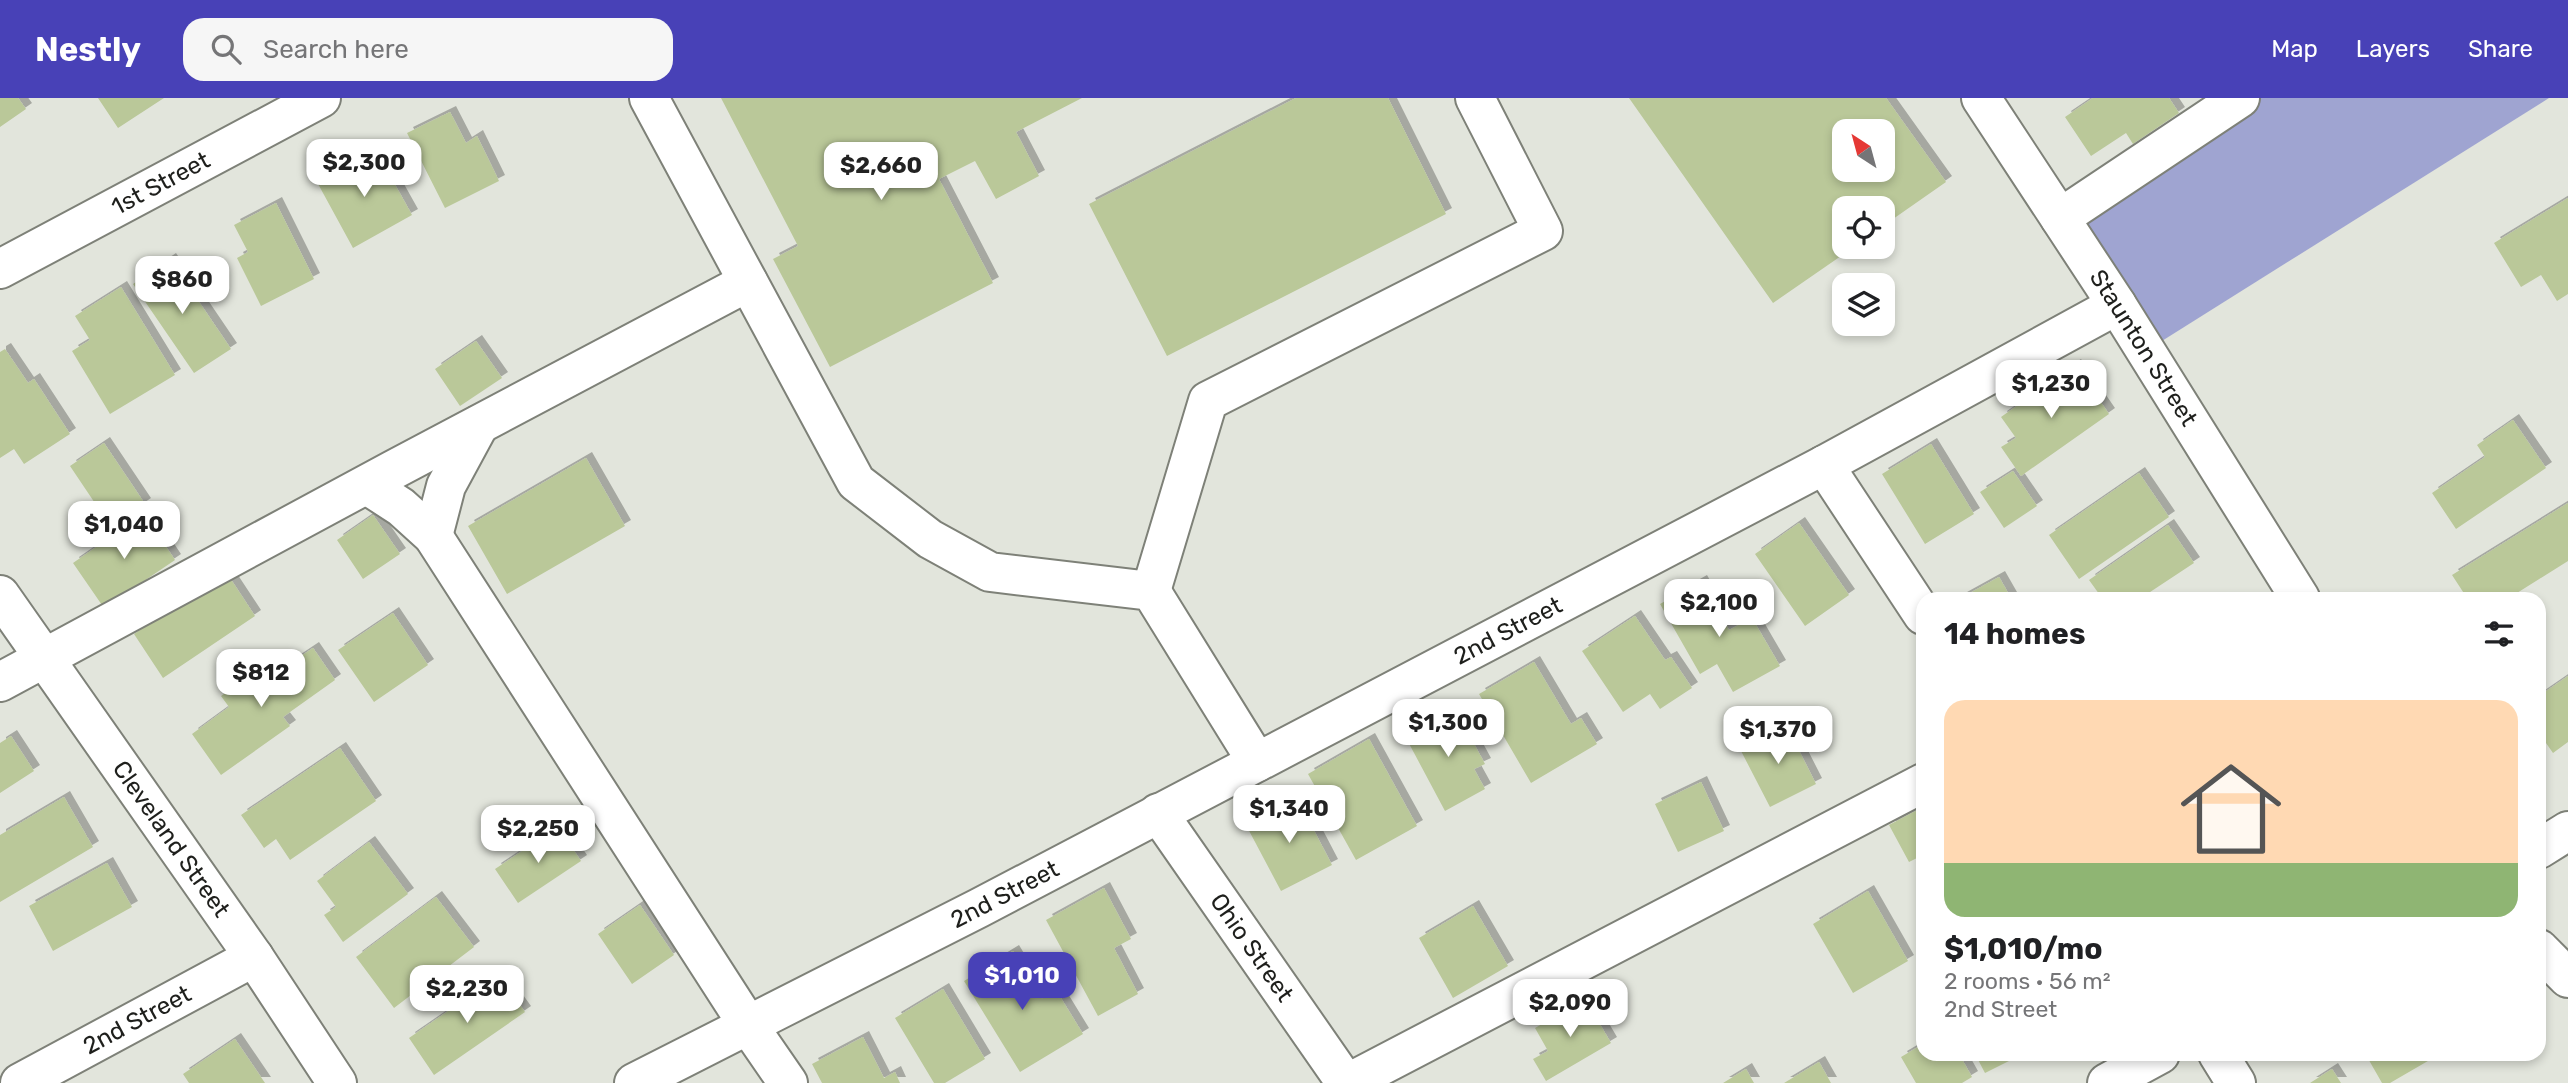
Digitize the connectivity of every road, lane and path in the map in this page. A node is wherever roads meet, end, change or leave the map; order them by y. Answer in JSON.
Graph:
{"nodes":[{"id":1,"x":321,"y":98,"type":"edge"},
{"id":2,"x":649,"y":98,"type":"edge"},
{"id":3,"x":1475,"y":98,"type":"edge"},
{"id":4,"x":1981,"y":98,"type":"edge"},
{"id":5,"x":2240,"y":98,"type":"edge"},
{"id":6,"x":2060,"y":218,"type":"junction"},
{"id":7,"x":0,"y":270,"type":"edge"},
{"id":8,"x":748,"y":282,"type":"junction"},
{"id":9,"x":2117,"y":305,"type":"junction"},
{"id":10,"x":479,"y":425,"type":"junction"},
{"id":11,"x":1824,"y":465,"type":"junction"},
{"id":12,"x":366,"y":485,"type":"junction"},
{"id":13,"x":433,"y":536,"type":"junction"},
{"id":14,"x":1152,"y":591,"type":"junction"},
{"id":15,"x":2288,"y":592,"type":"edge"},
{"id":16,"x":0,"y":595,"type":"edge"},
{"id":17,"x":1916,"y":604,"type":"edge"},
{"id":18,"x":44,"y":658,"type":"junction"},
{"id":19,"x":0,"y":682,"type":"edge"},
{"id":20,"x":1257,"y":762,"type":"junction"},
{"id":21,"x":1916,"y":787,"type":"edge"},
{"id":22,"x":1158,"y":813,"type":"junction"},
{"id":23,"x":2568,"y":831,"type":"edge"},
{"id":24,"x":2546,"y":845,"type":"edge"},
{"id":25,"x":2546,"y":956,"type":"edge"},
{"id":26,"x":254,"y":957,"type":"junction"},
{"id":27,"x":2568,"y":978,"type":"edge"},
{"id":28,"x":748,"y":1026,"type":"junction"},
{"id":29,"x":2147,"y":1061,"type":"edge"},
{"id":30,"x":2222,"y":1061,"type":"edge"},
{"id":31,"x":20,"y":1083,"type":"edge"},
{"id":32,"x":337,"y":1083,"type":"edge"},
{"id":33,"x":634,"y":1083,"type":"edge"},
{"id":34,"x":788,"y":1083,"type":"edge"},
{"id":35,"x":1347,"y":1083,"type":"edge"},
{"id":36,"x":2107,"y":1083,"type":"edge"},
{"id":37,"x":2236,"y":1083,"type":"edge"}],
"edges":[{"from":1,"to":7,"type":"street","name":"1st Street"},
{"from":2,"to":8,"type":"street"},
{"from":3,"to":14,"type":"street"},
{"from":4,"to":6,"type":"street","name":"Staunton Street"},
{"from":5,"to":6,"type":"street"},
{"from":6,"to":9,"type":"street","name":"Staunton Street"},
{"from":8,"to":10,"type":"street"},
{"from":8,"to":14,"type":"street"},
{"from":9,"to":11,"type":"street","name":"2nd Street"},
{"from":9,"to":15,"type":"street","name":"Staunton Street"},
{"from":10,"to":12,"type":"street"},
{"from":10,"to":13,"type":"street"},
{"from":11,"to":17,"type":"street"},
{"from":11,"to":20,"type":"street","name":"2nd Street"},
{"from":12,"to":13,"type":"street"},
{"from":12,"to":18,"type":"street"},
{"from":13,"to":28,"type":"street"},
{"from":14,"to":20,"type":"street"},
{"from":16,"to":18,"type":"street","name":"Cleveland Street"},
{"from":18,"to":19,"type":"street"},
{"from":18,"to":26,"type":"street","name":"Cleveland Street"},
{"from":20,"to":22,"type":"street","name":"2nd Street"},
{"from":21,"to":35,"type":"street"},
{"from":22,"to":28,"type":"street","name":"2nd Street"},
{"from":22,"to":35,"type":"street","name":"Ohio Street"},
{"from":23,"to":24,"type":"street"},
{"from":25,"to":27,"type":"street"},
{"from":26,"to":31,"type":"street","name":"2nd Street"},
{"from":26,"to":32,"type":"street","name":"Cleveland Street"},
{"from":28,"to":33,"type":"street","name":"2nd Street"},
{"from":28,"to":34,"type":"street"},
{"from":29,"to":36,"type":"street"},
{"from":30,"to":37,"type":"street"}]}
